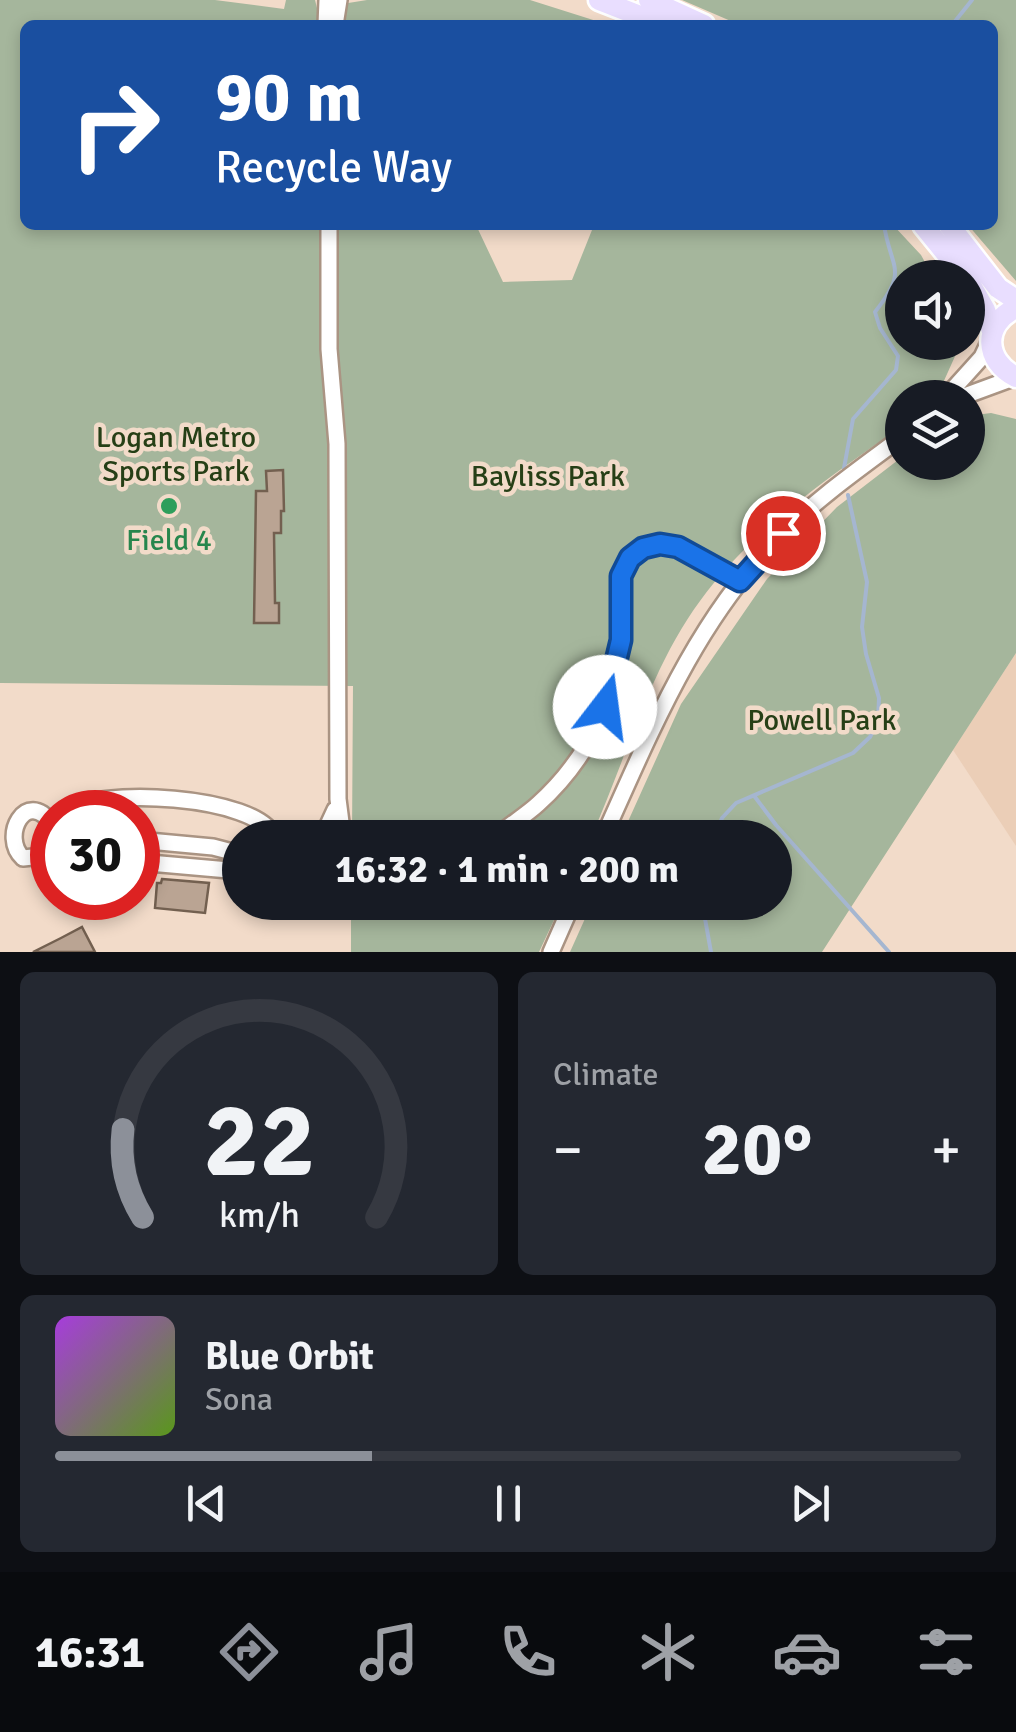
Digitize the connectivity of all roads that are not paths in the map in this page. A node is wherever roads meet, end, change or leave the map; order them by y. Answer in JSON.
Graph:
{"nodes":[{"id":1,"x":599,"y":0,"type":"edge"},
{"id":2,"x":649,"y":0,"type":"edge"},
{"id":3,"x":650,"y":20,"type":"edge"},
{"id":4,"x":693,"y":20,"type":"edge"},
{"id":5,"x":329,"y":230,"type":"edge"},
{"id":6,"x":928,"y":230,"type":"edge"},
{"id":7,"x":953,"y":230,"type":"edge"},
{"id":8,"x":952,"y":260,"type":"edge"},
{"id":9,"x":1016,"y":300,"type":"edge"},
{"id":10,"x":1016,"y":308,"type":"edge"},
{"id":11,"x":985,"y":310,"type":"edge"},
{"id":12,"x":991,"y":336,"type":"junction"},
{"id":13,"x":1016,"y":377,"type":"edge"},
{"id":14,"x":962,"y":380,"type":"edge"},
{"id":15,"x":985,"y":388,"type":"edge"},
{"id":16,"x":885,"y":450,"type":"edge"},
{"id":17,"x":740,"y":581,"type":"junction"},
{"id":18,"x":160,"y":798,"type":"edge"},
{"id":19,"x":336,"y":805,"type":"junction"},
{"id":20,"x":30,"y":811,"type":"edge"},
{"id":21,"x":256,"y":820,"type":"edge"},
{"id":22,"x":330,"y":820,"type":"edge"},
{"id":23,"x":334,"y":820,"type":"edge"},
{"id":24,"x":339,"y":820,"type":"edge"},
{"id":25,"x":518,"y":820,"type":"edge"},
{"id":26,"x":611,"y":820,"type":"edge"},
{"id":27,"x":4,"y":826,"type":"edge"},
{"id":28,"x":160,"y":842,"type":"edge"},
{"id":29,"x":222,"y":849,"type":"edge"},
{"id":30,"x":6,"y":852,"type":"edge"},
{"id":31,"x":160,"y":856,"type":"edge"},
{"id":32,"x":222,"y":861,"type":"edge"},
{"id":33,"x":160,"y":864,"type":"edge"},
{"id":34,"x":222,"y":869,"type":"edge"},
{"id":35,"x":566,"y":920,"type":"edge"},
{"id":36,"x":551,"y":952,"type":"edge"}],
"edges":[{"from":1,"to":3,"type":"main road"},
{"from":2,"to":4,"type":"main road"},
{"from":5,"to":19,"type":"street"},
{"from":6,"to":8,"type":"main road"},
{"from":7,"to":9,"type":"main road"},
{"from":10,"to":12,"type":"main road"},
{"from":11,"to":12,"type":"main road"},
{"from":12,"to":13,"type":"main road"},
{"from":12,"to":14,"type":"street"},
{"from":13,"to":15,"type":"street"},
{"from":16,"to":17,"type":"street"},
{"from":17,"to":25,"type":"street"},
{"from":17,"to":26,"type":"street"},
{"from":18,"to":21,"type":"street"},
{"from":19,"to":22,"type":"street"},
{"from":19,"to":23,"type":"street"},
{"from":19,"to":24,"type":"street"},
{"from":20,"to":27,"type":"street"},
{"from":27,"to":30,"type":"street"},
{"from":28,"to":29,"type":"street"},
{"from":31,"to":32,"type":"street"},
{"from":33,"to":34,"type":"street"},
{"from":35,"to":36,"type":"street"}]}
